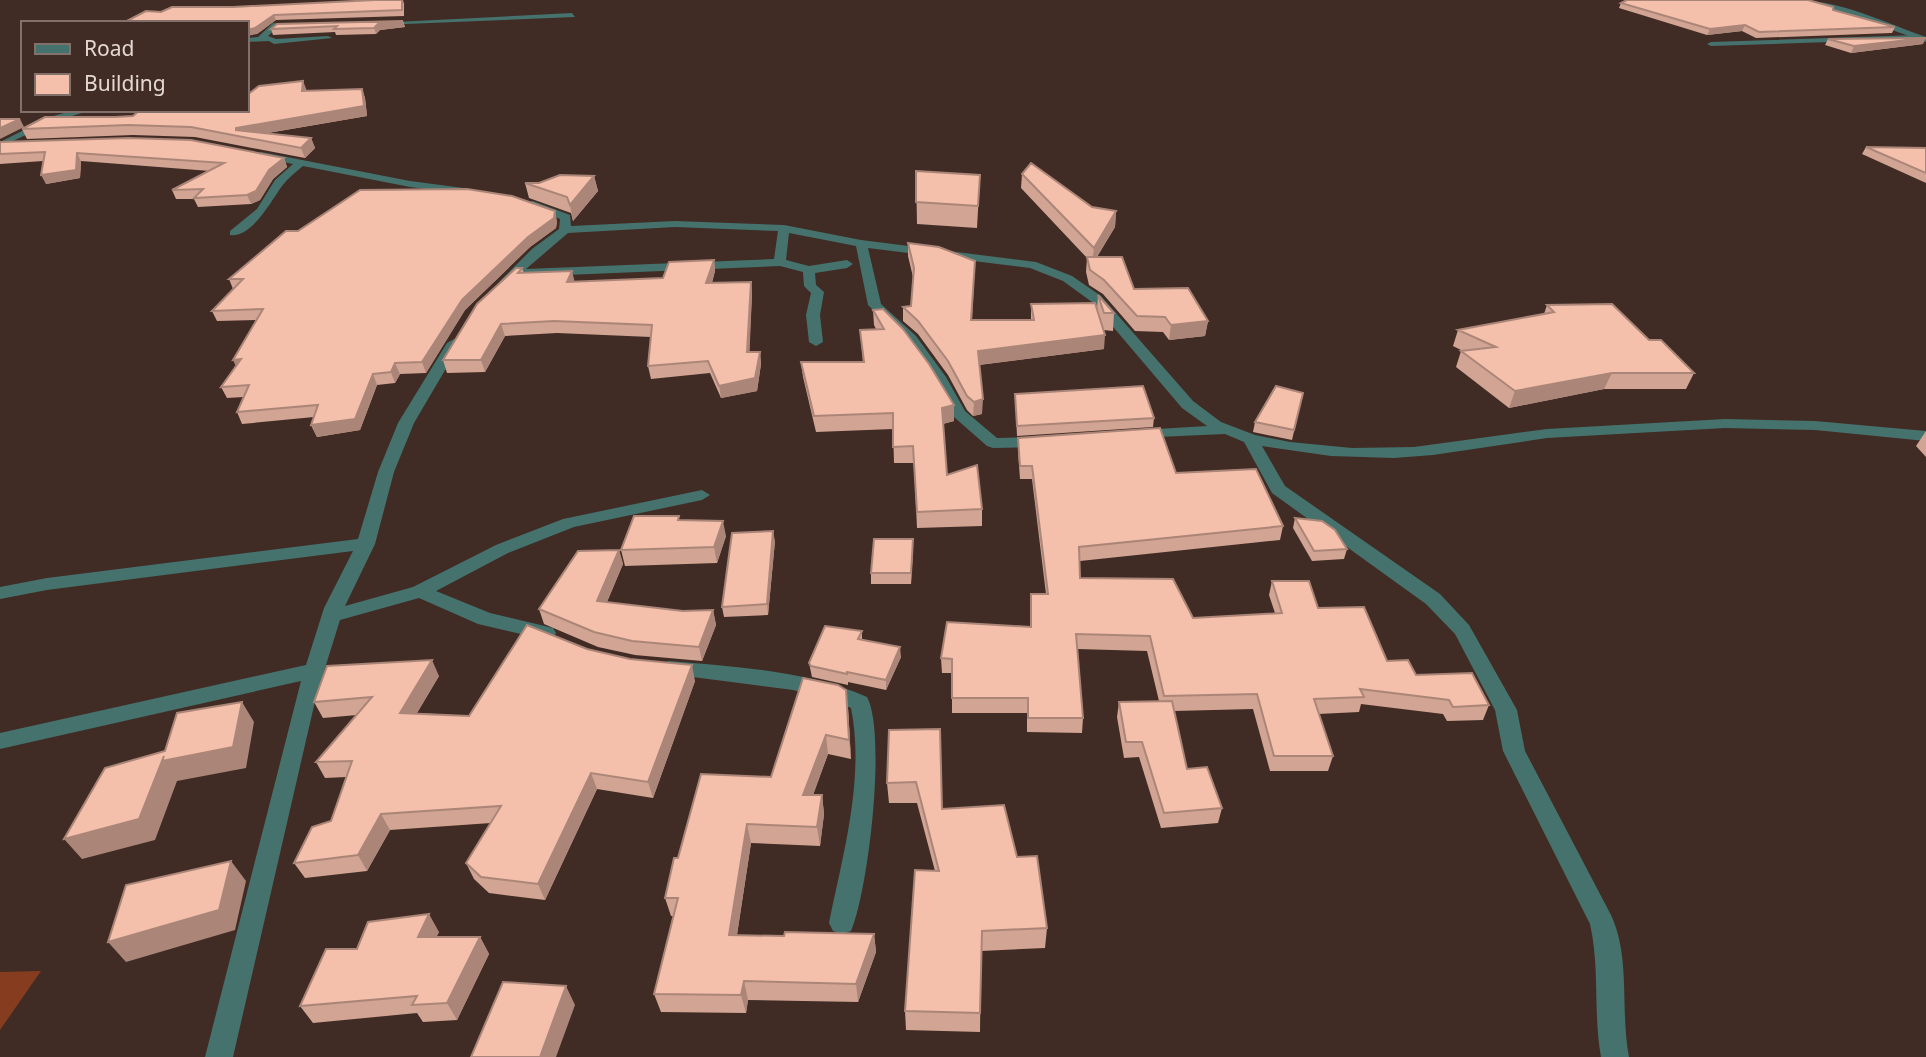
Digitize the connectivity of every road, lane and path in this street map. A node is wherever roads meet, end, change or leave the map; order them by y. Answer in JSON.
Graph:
{"nodes":[{"id":1,"x":1800,"y":0,"type":"edge"},
{"id":2,"x":572,"y":15,"type":"dead end"},
{"id":3,"x":370,"y":23,"type":"edge"},
{"id":4,"x":303,"y":24,"type":"edge"},
{"id":5,"x":328,"y":38,"type":"edge"},
{"id":6,"x":1922,"y":38,"type":"edge"},
{"id":7,"x":261,"y":39,"type":"junction"},
{"id":8,"x":248,"y":40,"type":"edge"},
{"id":9,"x":1711,"y":44,"type":"dead end"},
{"id":10,"x":79,"y":112,"type":"edge"},
{"id":11,"x":29,"y":144,"type":"edge"},
{"id":12,"x":1,"y":145,"type":"edge"},
{"id":13,"x":251,"y":153,"type":"edge"},
{"id":14,"x":301,"y":163,"type":"junction"},
{"id":15,"x":483,"y":194,"type":"edge"},
{"id":16,"x":517,"y":200,"type":"edge"},
{"id":17,"x":784,"y":228,"type":"junction"},
{"id":18,"x":565,"y":230,"type":"junction"},
{"id":19,"x":234,"y":233,"type":"dead end"},
{"id":20,"x":861,"y":244,"type":"junction"},
{"id":21,"x":780,"y":262,"type":"junction"},
{"id":22,"x":846,"y":264,"type":"dead end"},
{"id":23,"x":809,"y":270,"type":"junction"},
{"id":24,"x":515,"y":274,"type":"junction"},
{"id":25,"x":488,"y":299,"type":"edge"},
{"id":26,"x":467,"y":323,"type":"edge"},
{"id":27,"x":816,"y":342,"type":"dead end"},
{"id":28,"x":1223,"y":430,"type":"junction"},
{"id":29,"x":1130,"y":436,"type":"edge"},
{"id":30,"x":1926,"y":436,"type":"edge"},
{"id":31,"x":1250,"y":439,"type":"junction"},
{"id":32,"x":1050,"y":442,"type":"edge"},
{"id":33,"x":702,"y":495,"type":"dead end"},
{"id":34,"x":366,"y":544,"type":"junction"},
{"id":35,"x":420,"y":592,"type":"junction"},
{"id":36,"x":0,"y":593,"type":"edge"},
{"id":37,"x":331,"y":616,"type":"junction"},
{"id":38,"x":568,"y":644,"type":"edge"},
{"id":39,"x":648,"y":666,"type":"edge"},
{"id":40,"x":314,"y":670,"type":"junction"},
{"id":41,"x":0,"y":741,"type":"edge"},
{"id":42,"x":842,"y":923,"type":"dead end"},
{"id":43,"x":219,"y":1057,"type":"edge"},
{"id":44,"x":1615,"y":1057,"type":"edge"}],
"edges":[{"from":1,"to":6,"type":"street"},
{"from":2,"to":3,"type":"street"},
{"from":4,"to":7,"type":"street"},
{"from":5,"to":7,"type":"street"},
{"from":6,"to":9,"type":"street"},
{"from":7,"to":8,"type":"street"},
{"from":10,"to":12,"type":"street"},
{"from":11,"to":12,"type":"street"},
{"from":13,"to":14,"type":"street"},
{"from":14,"to":15,"type":"street"},
{"from":14,"to":19,"type":"street"},
{"from":16,"to":18,"type":"street"},
{"from":17,"to":18,"type":"street"},
{"from":17,"to":20,"type":"street"},
{"from":17,"to":21,"type":"street"},
{"from":18,"to":24,"type":"street"},
{"from":20,"to":28,"type":"street"},
{"from":20,"to":32,"type":"street"},
{"from":21,"to":23,"type":"street"},
{"from":21,"to":24,"type":"street"},
{"from":22,"to":23,"type":"street"},
{"from":23,"to":27,"type":"street"},
{"from":24,"to":25,"type":"street"},
{"from":26,"to":34,"type":"street"},
{"from":28,"to":29,"type":"street"},
{"from":28,"to":31,"type":"street"},
{"from":30,"to":31,"type":"street"},
{"from":31,"to":44,"type":"street"},
{"from":33,"to":35,"type":"street"},
{"from":34,"to":36,"type":"street"},
{"from":34,"to":37,"type":"street"},
{"from":35,"to":37,"type":"street"},
{"from":35,"to":38,"type":"street"},
{"from":37,"to":40,"type":"street"},
{"from":39,"to":42,"type":"street"},
{"from":40,"to":41,"type":"street"},
{"from":40,"to":43,"type":"street"}]}
